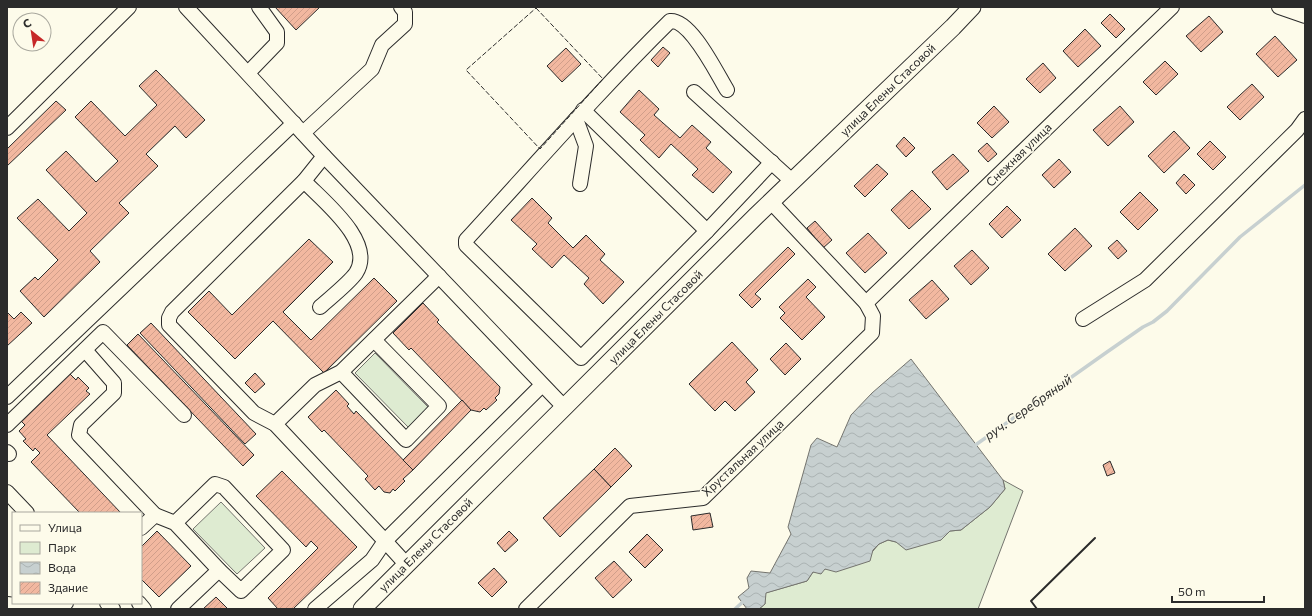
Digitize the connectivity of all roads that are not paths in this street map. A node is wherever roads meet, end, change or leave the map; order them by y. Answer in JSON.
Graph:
{"nodes":[{"id":1,"x":186,"y":7,"type":"edge"},
{"id":2,"x":259,"y":7,"type":"edge"},
{"id":3,"x":401,"y":7,"type":"edge"},
{"id":4,"x":972,"y":7,"type":"edge"},
{"id":5,"x":979,"y":7,"type":"edge"},
{"id":6,"x":1172,"y":7,"type":"edge"},
{"id":7,"x":1279,"y":7,"type":"edge"},
{"id":8,"x":125,"y":9,"type":"edge"},
{"id":9,"x":1305,"y":16,"type":"edge"},
{"id":10,"x":953,"y":27,"type":"junction"},
{"id":11,"x":248,"y":73,"type":"junction"},
{"id":12,"x":727,"y":90,"type":"dead end"},
{"id":13,"x":694,"y":92,"type":"dead end"},
{"id":14,"x":579,"y":115,"type":"junction"},
{"id":15,"x":1305,"y":119,"type":"edge"},
{"id":16,"x":7,"y":128,"type":"edge"},
{"id":17,"x":298,"y":128,"type":"junction"},
{"id":18,"x":324,"y":156,"type":"junction"},
{"id":19,"x":772,"y":162,"type":"junction"},
{"id":20,"x":304,"y":181,"type":"junction"},
{"id":21,"x":792,"y":182,"type":"junction"},
{"id":22,"x":580,"y":184,"type":"dead end"},
{"id":23,"x":771,"y":202,"type":"junction"},
{"id":24,"x":707,"y":231,"type":"junction"},
{"id":25,"x":439,"y":276,"type":"junction"},
{"id":26,"x":866,"y":303,"type":"junction"},
{"id":27,"x":320,"y":307,"type":"dead end"},
{"id":28,"x":1083,"y":319,"type":"dead end"},
{"id":29,"x":374,"y":340,"type":"junction"},
{"id":30,"x":85,"y":350,"type":"junction"},
{"id":31,"x":341,"y":372,"type":"junction"},
{"id":32,"x":542,"y":385,"type":"junction"},
{"id":33,"x":7,"y":397,"type":"edge"},
{"id":34,"x":564,"y":408,"type":"junction"},
{"id":35,"x":184,"y":415,"type":"dead end"},
{"id":36,"x":275,"y":424,"type":"junction"},
{"id":37,"x":7,"y":425,"type":"edge"},
{"id":38,"x":7,"y":492,"type":"edge"},
{"id":39,"x":26,"y":512,"type":"edge"},
{"id":40,"x":155,"y":515,"type":"junction"},
{"id":41,"x":175,"y":523,"type":"junction"},
{"id":42,"x":142,"y":527,"type":"edge"},
{"id":43,"x":385,"y":541,"type":"junction"},
{"id":44,"x":406,"y":564,"type":"junction"},
{"id":45,"x":219,"y":570,"type":"junction"},
{"id":46,"x":9,"y":604,"type":"edge"},
{"id":47,"x":63,"y":604,"type":"edge"},
{"id":48,"x":178,"y":609,"type":"edge"},
{"id":49,"x":315,"y":609,"type":"edge"},
{"id":50,"x":362,"y":609,"type":"edge"},
{"id":51,"x":526,"y":609,"type":"edge"}],
"edges":[{"from":1,"to":11,"type":"street"},
{"from":2,"to":11,"type":"street"},
{"from":3,"to":17,"type":"street"},
{"from":4,"to":10,"type":"main road","name":"улица Елены Стасовой"},
{"from":5,"to":10,"type":"main road","name":"улица Елены Стасовой"},
{"from":6,"to":26,"type":"street","name":"Снежная улица"},
{"from":7,"to":9,"type":"street"},
{"from":8,"to":16,"type":"street"},
{"from":10,"to":21,"type":"main road","name":"улица Елены Стасовой"},
{"from":11,"to":17,"type":"street"},
{"from":12,"to":14,"type":"street"},
{"from":13,"to":19,"type":"street"},
{"from":14,"to":22,"type":"street"},
{"from":14,"to":24,"type":"street"},
{"from":14,"to":24,"type":"street"},
{"from":15,"to":28,"type":"street"},
{"from":17,"to":18,"type":"street"},
{"from":17,"to":33,"type":"street"},
{"from":18,"to":20,"type":"street"},
{"from":18,"to":25,"type":"street"},
{"from":19,"to":21,"type":"street"},
{"from":19,"to":24,"type":"street"},
{"from":20,"to":27,"type":"street"},
{"from":20,"to":36,"type":"street"},
{"from":21,"to":23,"type":"main road","name":"улица Елены Стасовой"},
{"from":23,"to":26,"type":"street"},
{"from":23,"to":34,"type":"main road","name":"улица Елены Стасовой"},
{"from":25,"to":29,"type":"street"},
{"from":25,"to":32,"type":"street"},
{"from":26,"to":51,"type":"street","name":"Хрустальная улица"},
{"from":29,"to":31,"type":"street"},
{"from":29,"to":31,"type":"street"},
{"from":30,"to":35,"type":"street"},
{"from":30,"to":37,"type":"street"},
{"from":30,"to":40,"type":"street"},
{"from":31,"to":36,"type":"street"},
{"from":32,"to":34,"type":"street"},
{"from":32,"to":43,"type":"street"},
{"from":34,"to":44,"type":"main road","name":"улица Елены Стасовой"},
{"from":36,"to":43,"type":"street"},
{"from":38,"to":39,"type":"street"},
{"from":40,"to":41,"type":"street"},
{"from":40,"to":42,"type":"street"},
{"from":41,"to":45,"type":"street"},
{"from":41,"to":45,"type":"street"},
{"from":43,"to":44,"type":"street"},
{"from":43,"to":49,"type":"street"},
{"from":44,"to":50,"type":"main road","name":"улица Елены Стасовой"},
{"from":45,"to":48,"type":"street"},
{"from":46,"to":47,"type":"street"}]}
